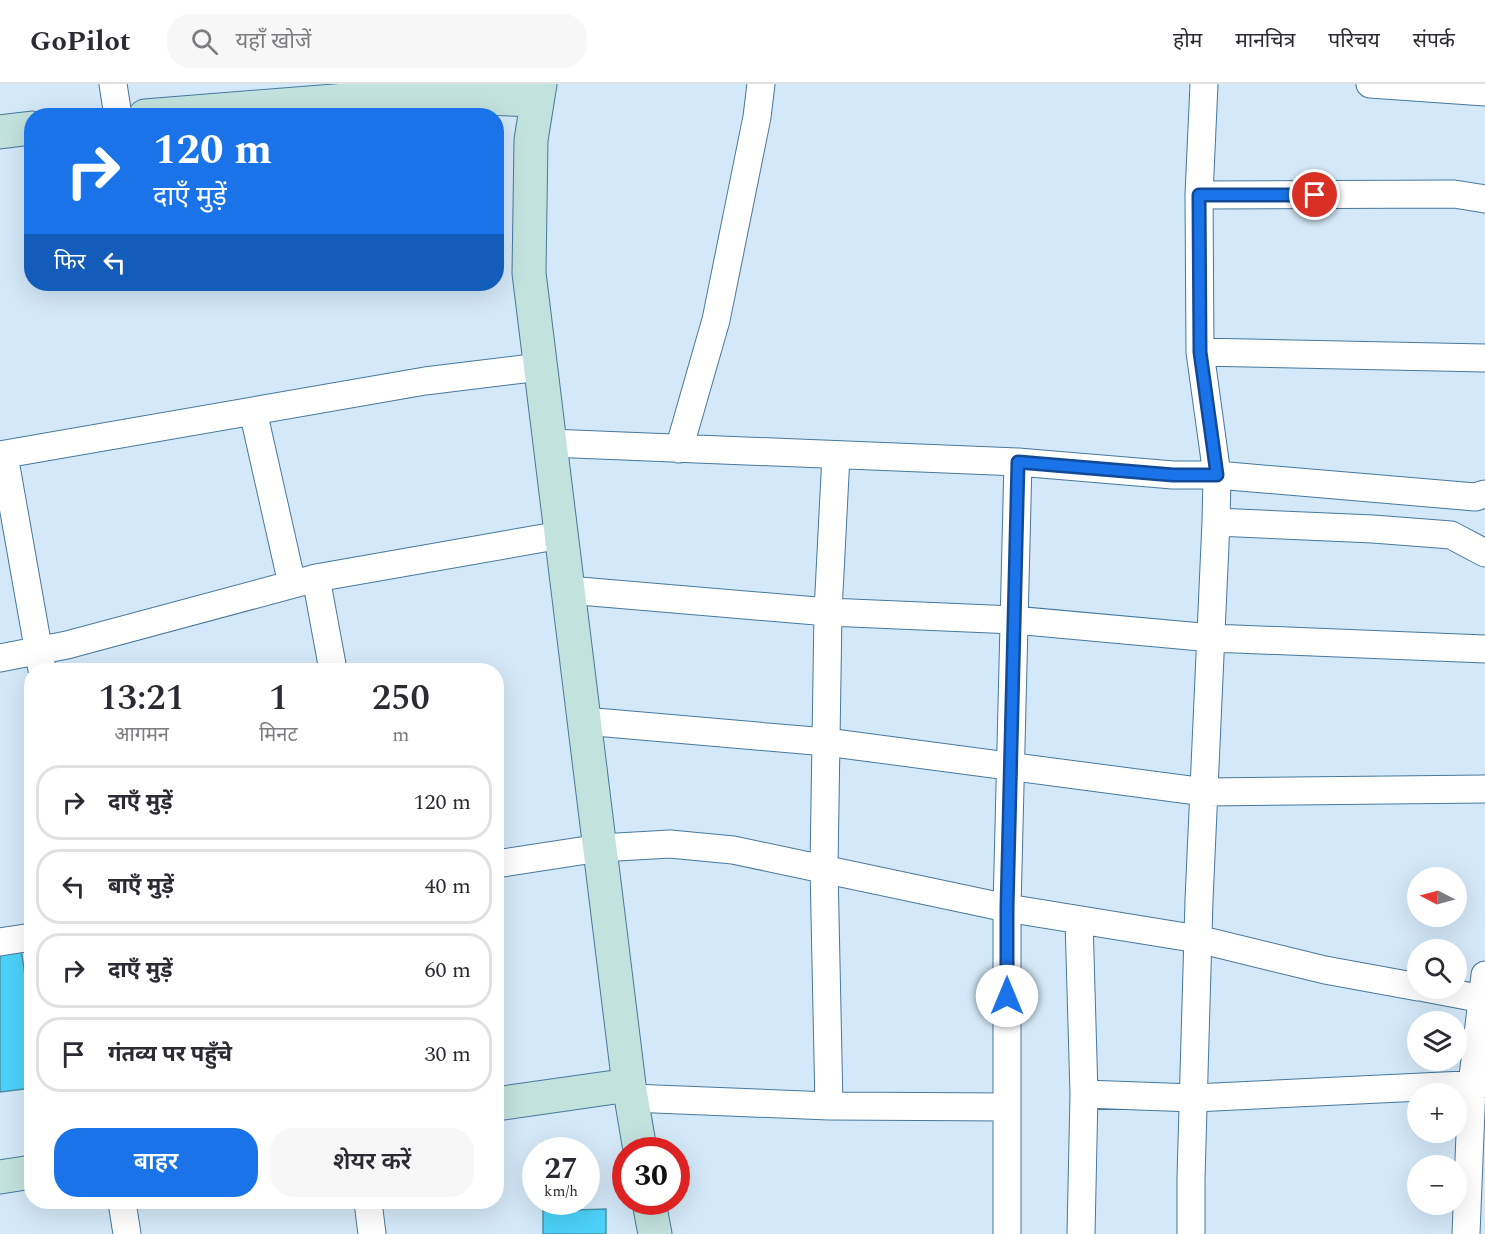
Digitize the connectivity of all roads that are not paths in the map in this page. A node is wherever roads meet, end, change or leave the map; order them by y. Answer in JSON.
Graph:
{"nodes":[{"id":1,"x":113,"y":84,"type":"edge"},
{"id":2,"x":761,"y":84,"type":"edge"},
{"id":3,"x":1204,"y":84,"type":"edge"},
{"id":4,"x":1370,"y":84,"type":"edge"},
{"id":5,"x":538,"y":92,"type":"edge"},
{"id":6,"x":1485,"y":92,"type":"edge"},
{"id":7,"x":117,"y":108,"type":"edge"},
{"id":8,"x":246,"y":108,"type":"edge"},
{"id":9,"x":24,"y":129,"type":"edge"},
{"id":10,"x":0,"y":132,"type":"edge"},
{"id":11,"x":1199,"y":195,"type":"junction"},
{"id":12,"x":1485,"y":199,"type":"edge"},
{"id":13,"x":1200,"y":352,"type":"junction"},
{"id":14,"x":1485,"y":358,"type":"edge"},
{"id":15,"x":540,"y":367,"type":"junction"},
{"id":16,"x":253,"y":411,"type":"junction"},
{"id":17,"x":550,"y":443,"type":"junction"},
{"id":18,"x":680,"y":449,"type":"junction"},
{"id":19,"x":2,"y":455,"type":"edge"},
{"id":20,"x":836,"y":455,"type":"junction"},
{"id":21,"x":1018,"y":462,"type":"junction"},
{"id":22,"x":1217,"y":475,"type":"junction"},
{"id":23,"x":1485,"y":495,"type":"edge"},
{"id":24,"x":1216,"y":522,"type":"junction"},
{"id":25,"x":561,"y":535,"type":"junction"},
{"id":26,"x":1485,"y":553,"type":"edge"},
{"id":27,"x":304,"y":581,"type":"junction"},
{"id":28,"x":568,"y":590,"type":"junction"},
{"id":29,"x":828,"y":612,"type":"junction"},
{"id":30,"x":1014,"y":620,"type":"junction"},
{"id":31,"x":1212,"y":638,"type":"junction"},
{"id":32,"x":1485,"y":649,"type":"edge"},
{"id":33,"x":0,"y":658,"type":"edge"},
{"id":34,"x":40,"y":660,"type":"edge"},
{"id":35,"x":331,"y":663,"type":"edge"},
{"id":36,"x":584,"y":721,"type":"junction"},
{"id":37,"x":826,"y":742,"type":"junction"},
{"id":38,"x":1010,"y":766,"type":"junction"},
{"id":39,"x":1485,"y":789,"type":"edge"},
{"id":40,"x":1205,"y":792,"type":"junction"},
{"id":41,"x":600,"y":848,"type":"junction"},
{"id":42,"x":504,"y":863,"type":"edge"},
{"id":43,"x":824,"y":868,"type":"junction"},
{"id":44,"x":1007,"y":908,"type":"junction"},
{"id":45,"x":1079,"y":920,"type":"junction"},
{"id":46,"x":24,"y":938,"type":"edge"},
{"id":47,"x":1198,"y":939,"type":"junction"},
{"id":48,"x":0,"y":942,"type":"edge"},
{"id":49,"x":1407,"y":985,"type":"edge"},
{"id":50,"x":1467,"y":987,"type":"edge"},
{"id":51,"x":1484,"y":987,"type":"edge"},
{"id":52,"x":1478,"y":1084,"type":"edge"},
{"id":53,"x":630,"y":1091,"type":"junction"},
{"id":54,"x":1084,"y":1094,"type":"junction"},
{"id":55,"x":1194,"y":1098,"type":"junction"},
{"id":56,"x":504,"y":1103,"type":"edge"},
{"id":57,"x":829,"y":1106,"type":"junction"},
{"id":58,"x":1007,"y":1107,"type":"junction"},
{"id":59,"x":638,"y":1137,"type":"edge"},
{"id":60,"x":24,"y":1173,"type":"edge"},
{"id":61,"x":0,"y":1177,"type":"edge"},
{"id":62,"x":123,"y":1209,"type":"edge"},
{"id":63,"x":369,"y":1209,"type":"edge"},
{"id":64,"x":651,"y":1215,"type":"edge"},
{"id":65,"x":127,"y":1234,"type":"edge"},
{"id":66,"x":372,"y":1234,"type":"edge"},
{"id":67,"x":655,"y":1234,"type":"edge"},
{"id":68,"x":1007,"y":1234,"type":"edge"},
{"id":69,"x":1081,"y":1234,"type":"edge"},
{"id":70,"x":1191,"y":1234,"type":"edge"},
{"id":71,"x":1466,"y":1234,"type":"edge"}],
"edges":[{"from":1,"to":7,"type":"street"},
{"from":2,"to":18,"type":"street"},
{"from":3,"to":11,"type":"street"},
{"from":4,"to":6,"type":"street"},
{"from":5,"to":8,"type":"street"},
{"from":5,"to":15,"type":"street"},
{"from":9,"to":10,"type":"street"},
{"from":11,"to":12,"type":"street"},
{"from":11,"to":13,"type":"street"},
{"from":13,"to":14,"type":"street"},
{"from":13,"to":22,"type":"street"},
{"from":15,"to":16,"type":"street"},
{"from":15,"to":17,"type":"street"},
{"from":16,"to":19,"type":"street"},
{"from":16,"to":27,"type":"street"},
{"from":17,"to":18,"type":"street"},
{"from":17,"to":25,"type":"street"},
{"from":18,"to":20,"type":"street"},
{"from":19,"to":34,"type":"street"},
{"from":20,"to":21,"type":"street"},
{"from":20,"to":29,"type":"street"},
{"from":21,"to":22,"type":"street"},
{"from":21,"to":30,"type":"street"},
{"from":22,"to":23,"type":"street"},
{"from":22,"to":24,"type":"street"},
{"from":24,"to":26,"type":"street"},
{"from":24,"to":31,"type":"street"},
{"from":25,"to":27,"type":"street"},
{"from":25,"to":28,"type":"street"},
{"from":27,"to":34,"type":"street"},
{"from":27,"to":35,"type":"street"},
{"from":28,"to":29,"type":"street"},
{"from":28,"to":36,"type":"street"},
{"from":29,"to":30,"type":"street"},
{"from":29,"to":37,"type":"street"},
{"from":30,"to":31,"type":"street"},
{"from":30,"to":38,"type":"street"},
{"from":31,"to":32,"type":"street"},
{"from":31,"to":40,"type":"street"},
{"from":33,"to":34,"type":"street"},
{"from":36,"to":37,"type":"street"},
{"from":36,"to":41,"type":"street"},
{"from":37,"to":38,"type":"street"},
{"from":37,"to":43,"type":"street"},
{"from":38,"to":40,"type":"street"},
{"from":38,"to":44,"type":"street"},
{"from":39,"to":40,"type":"street"},
{"from":40,"to":47,"type":"street"},
{"from":41,"to":42,"type":"street"},
{"from":41,"to":43,"type":"street"},
{"from":41,"to":53,"type":"street"},
{"from":43,"to":44,"type":"street"},
{"from":43,"to":57,"type":"street"},
{"from":44,"to":45,"type":"street"},
{"from":44,"to":58,"type":"street"},
{"from":45,"to":47,"type":"street"},
{"from":45,"to":54,"type":"street"},
{"from":46,"to":48,"type":"street"},
{"from":47,"to":49,"type":"street"},
{"from":47,"to":55,"type":"street"},
{"from":50,"to":51,"type":"street"},
{"from":51,"to":52,"type":"street"},
{"from":52,"to":55,"type":"street"},
{"from":52,"to":71,"type":"street"},
{"from":53,"to":56,"type":"street"},
{"from":53,"to":57,"type":"street"},
{"from":53,"to":59,"type":"street"},
{"from":54,"to":55,"type":"street"},
{"from":54,"to":69,"type":"street"},
{"from":55,"to":70,"type":"street"},
{"from":57,"to":58,"type":"street"},
{"from":58,"to":68,"type":"street"},
{"from":60,"to":61,"type":"street"},
{"from":62,"to":65,"type":"street"},
{"from":63,"to":66,"type":"street"},
{"from":64,"to":67,"type":"street"}]}
